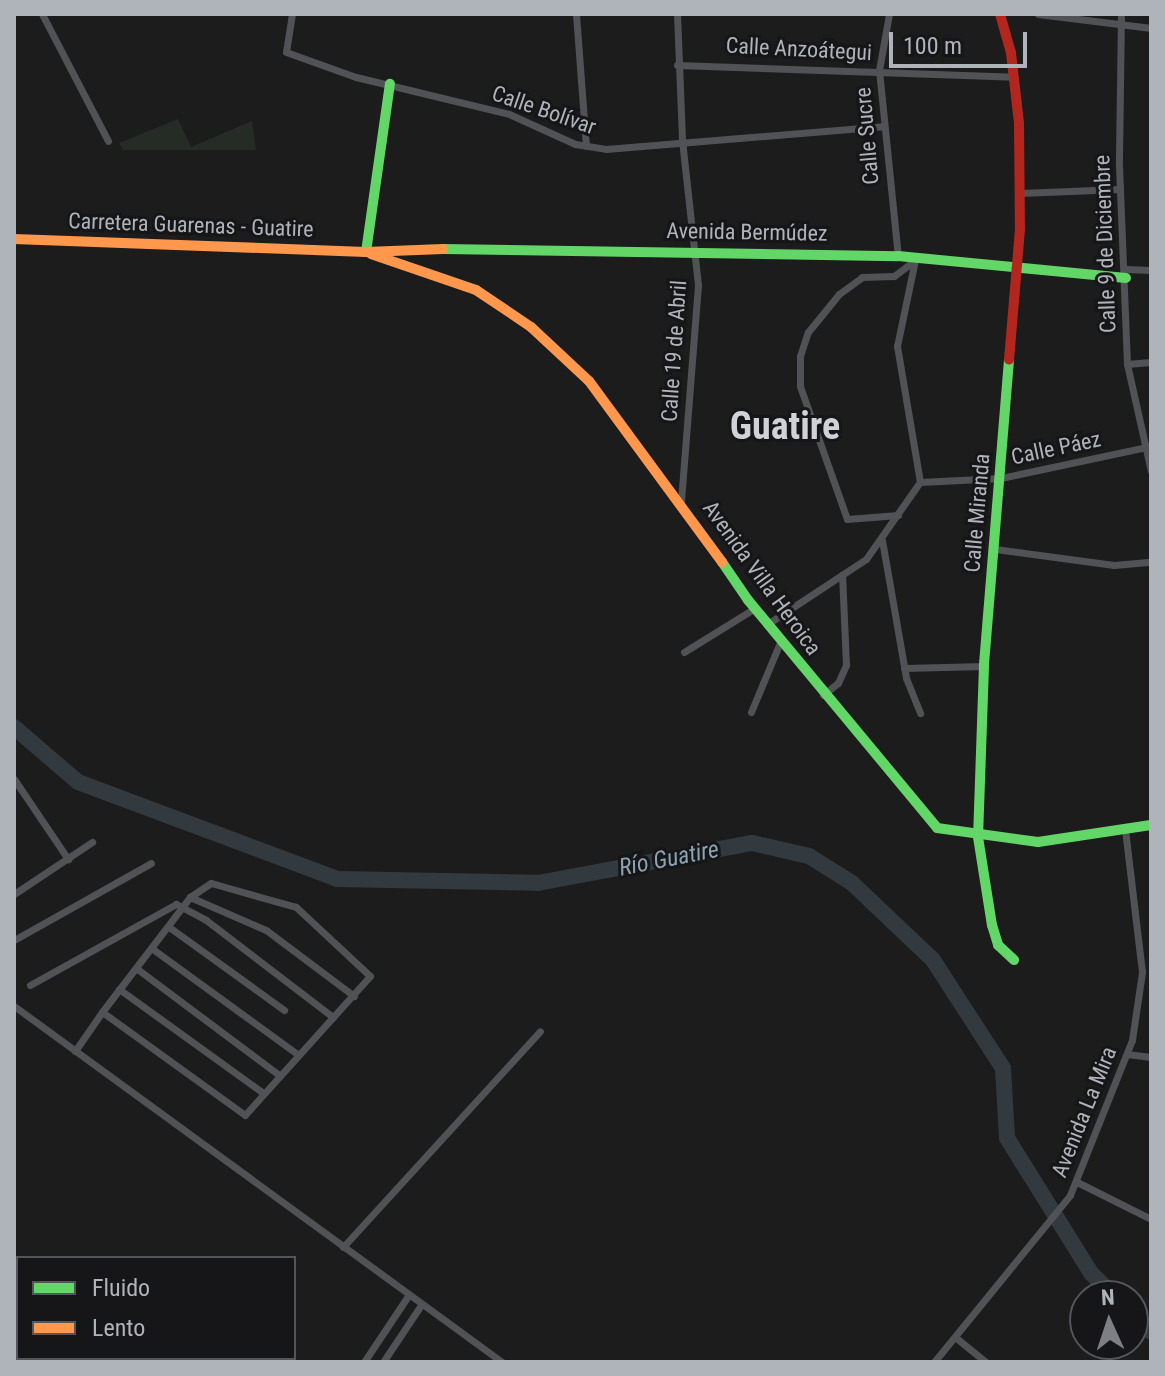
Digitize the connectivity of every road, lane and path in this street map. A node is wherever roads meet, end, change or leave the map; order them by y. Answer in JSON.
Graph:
{"nodes":[{"id":1,"x":42,"y":14,"type":"edge"},
{"id":2,"x":292,"y":14,"type":"edge"},
{"id":3,"x":576,"y":14,"type":"edge"},
{"id":4,"x":677,"y":14,"type":"edge"},
{"id":5,"x":889,"y":14,"type":"edge"},
{"id":6,"x":1000,"y":14,"type":"edge"},
{"id":7,"x":1038,"y":14,"type":"edge"},
{"id":8,"x":1121,"y":14,"type":"edge"},
{"id":9,"x":1121,"y":26,"type":"junction"},
{"id":10,"x":1151,"y":28,"type":"edge"},
{"id":11,"x":677,"y":65,"type":"junction"},
{"id":12,"x":879,"y":70,"type":"junction"},
{"id":13,"x":1014,"y":77,"type":"junction"},
{"id":14,"x":386,"y":83,"type":"junction"},
{"id":15,"x":883,"y":126,"type":"junction"},
{"id":16,"x":682,"y":140,"type":"junction"},
{"id":17,"x":108,"y":141,"type":"dead end"},
{"id":18,"x":586,"y":146,"type":"junction"},
{"id":19,"x":1120,"y":189,"type":"junction"},
{"id":20,"x":1020,"y":193,"type":"junction"},
{"id":21,"x":14,"y":239,"type":"edge"},
{"id":22,"x":696,"y":250,"type":"junction"},
{"id":23,"x":366,"y":252,"type":"junction"},
{"id":24,"x":898,"y":256,"type":"junction"},
{"id":25,"x":915,"y":260,"type":"junction"},
{"id":26,"x":1017,"y":269,"type":"junction"},
{"id":27,"x":1151,"y":270,"type":"edge"},
{"id":28,"x":1126,"y":273,"type":"junction"},
{"id":29,"x":1151,"y":362,"type":"edge"},
{"id":30,"x":1127,"y":364,"type":"junction"},
{"id":31,"x":1148,"y":446,"type":"edge"},
{"id":32,"x":1151,"y":471,"type":"edge"},
{"id":33,"x":1001,"y":478,"type":"junction"},
{"id":34,"x":920,"y":482,"type":"junction"},
{"id":35,"x":681,"y":500,"type":"junction"},
{"id":36,"x":898,"y":515,"type":"junction"},
{"id":37,"x":882,"y":540,"type":"junction"},
{"id":38,"x":995,"y":549,"type":"junction"},
{"id":39,"x":1151,"y":562,"type":"edge"},
{"id":40,"x":842,"y":575,"type":"junction"},
{"id":41,"x":755,"y":608,"type":"junction"},
{"id":42,"x":769,"y":623,"type":"junction"},
{"id":43,"x":781,"y":640,"type":"junction"},
{"id":44,"x":684,"y":652,"type":"dead end"},
{"id":45,"x":984,"y":666,"type":"junction"},
{"id":46,"x":904,"y":668,"type":"junction"},
{"id":47,"x":822,"y":695,"type":"junction"},
{"id":48,"x":751,"y":712,"type":"dead end"},
{"id":49,"x":920,"y":713,"type":"dead end"},
{"id":50,"x":14,"y":779,"type":"edge"},
{"id":51,"x":1151,"y":825,"type":"edge"},
{"id":52,"x":1125,"y":829,"type":"junction"},
{"id":53,"x":978,"y":837,"type":"junction"},
{"id":54,"x":92,"y":842,"type":"dead end"},
{"id":55,"x":68,"y":859,"type":"junction"},
{"id":56,"x":151,"y":863,"type":"dead end"},
{"id":57,"x":14,"y":894,"type":"edge"},
{"id":58,"x":190,"y":897,"type":"junction"},
{"id":59,"x":184,"y":906,"type":"junction"},
{"id":60,"x":169,"y":927,"type":"junction"},
{"id":61,"x":14,"y":940,"type":"edge"},
{"id":62,"x":154,"y":950,"type":"junction"},
{"id":63,"x":1014,"y":960,"type":"dead end"},
{"id":64,"x":136,"y":968,"type":"junction"},
{"id":65,"x":30,"y":985,"type":"dead end"},
{"id":66,"x":119,"y":989,"type":"junction"},
{"id":67,"x":354,"y":996,"type":"junction"},
{"id":68,"x":14,"y":1006,"type":"edge"},
{"id":69,"x":284,"y":1010,"type":"dead end"},
{"id":70,"x":102,"y":1012,"type":"junction"},
{"id":71,"x":333,"y":1017,"type":"junction"},
{"id":72,"x":540,"y":1031,"type":"dead end"},
{"id":73,"x":75,"y":1051,"type":"junction"},
{"id":74,"x":297,"y":1054,"type":"junction"},
{"id":75,"x":1127,"y":1054,"type":"junction"},
{"id":76,"x":1151,"y":1057,"type":"edge"},
{"id":77,"x":279,"y":1075,"type":"junction"},
{"id":78,"x":263,"y":1093,"type":"junction"},
{"id":79,"x":1077,"y":1182,"type":"junction"},
{"id":80,"x":1151,"y":1219,"type":"edge"},
{"id":81,"x":343,"y":1247,"type":"junction"},
{"id":82,"x":408,"y":1296,"type":"junction"},
{"id":83,"x":421,"y":1305,"type":"junction"},
{"id":84,"x":955,"y":1337,"type":"junction"},
{"id":85,"x":364,"y":1362,"type":"edge"},
{"id":86,"x":383,"y":1362,"type":"edge"},
{"id":87,"x":502,"y":1362,"type":"edge"},
{"id":88,"x":934,"y":1362,"type":"edge"},
{"id":89,"x":986,"y":1362,"type":"edge"}],
"edges":[{"from":1,"to":17,"type":"street"},
{"from":2,"to":14,"type":"street","name":"Calle Bolívar"},
{"from":3,"to":18,"type":"street"},
{"from":4,"to":11,"type":"street","name":"Calle 19 de Abril"},
{"from":5,"to":12,"type":"street","name":"Calle Sucre"},
{"from":6,"to":13,"type":"street","name":"Calle Miranda"},
{"from":7,"to":9,"type":"street"},
{"from":8,"to":9,"type":"street","name":"Calle 9 de Diciembre"},
{"from":9,"to":10,"type":"street"},
{"from":9,"to":19,"type":"street","name":"Calle 9 de Diciembre"},
{"from":11,"to":12,"type":"street","name":"Calle Anzoátegui"},
{"from":11,"to":16,"type":"street","name":"Calle 19 de Abril"},
{"from":12,"to":13,"type":"street","name":"Calle Anzoátegui"},
{"from":12,"to":15,"type":"street","name":"Calle Sucre"},
{"from":13,"to":20,"type":"street","name":"Calle Miranda"},
{"from":14,"to":18,"type":"street","name":"Calle Bolívar"},
{"from":14,"to":23,"type":"street"},
{"from":15,"to":16,"type":"street","name":"Calle Bolívar"},
{"from":15,"to":24,"type":"street","name":"Calle Sucre"},
{"from":16,"to":18,"type":"street","name":"Calle Bolívar"},
{"from":16,"to":22,"type":"street","name":"Calle 19 de Abril"},
{"from":19,"to":20,"type":"street"},
{"from":19,"to":28,"type":"street","name":"Calle 9 de Diciembre"},
{"from":20,"to":26,"type":"street","name":"Calle Miranda"},
{"from":21,"to":23,"type":"street","name":"Carretera Guarenas - Guatire"},
{"from":22,"to":23,"type":"street","name":"Avenida Bermúdez"},
{"from":22,"to":24,"type":"street","name":"Avenida Bermúdez"},
{"from":22,"to":35,"type":"street","name":"Calle 19 de Abril"},
{"from":23,"to":35,"type":"street","name":"Avenida Villa Heroica"},
{"from":24,"to":25,"type":"street","name":"Avenida Bermúdez"},
{"from":25,"to":26,"type":"street","name":"Avenida Bermúdez"},
{"from":25,"to":34,"type":"street"},
{"from":25,"to":36,"type":"street"},
{"from":26,"to":28,"type":"street","name":"Avenida Bermúdez"},
{"from":26,"to":33,"type":"street","name":"Calle Miranda"},
{"from":27,"to":28,"type":"street"},
{"from":28,"to":30,"type":"street","name":"Calle 9 de Diciembre"},
{"from":29,"to":30,"type":"street"},
{"from":30,"to":31,"type":"street","name":"Calle 9 de Diciembre"},
{"from":31,"to":32,"type":"street","name":"Calle 9 de Diciembre"},
{"from":31,"to":33,"type":"street","name":"Calle Páez"},
{"from":33,"to":34,"type":"street","name":"Calle Páez"},
{"from":33,"to":38,"type":"street","name":"Calle Miranda"},
{"from":34,"to":36,"type":"street"},
{"from":35,"to":41,"type":"street","name":"Avenida Villa Heroica"},
{"from":36,"to":37,"type":"street"},
{"from":37,"to":40,"type":"street"},
{"from":37,"to":46,"type":"street"},
{"from":38,"to":39,"type":"street"},
{"from":38,"to":45,"type":"street","name":"Calle Miranda"},
{"from":40,"to":42,"type":"street"},
{"from":40,"to":47,"type":"street"},
{"from":41,"to":42,"type":"street","name":"Avenida Villa Heroica"},
{"from":41,"to":44,"type":"street"},
{"from":42,"to":43,"type":"street","name":"Avenida Villa Heroica"},
{"from":43,"to":47,"type":"street","name":"Avenida Villa Heroica"},
{"from":43,"to":48,"type":"street"},
{"from":45,"to":46,"type":"street"},
{"from":45,"to":53,"type":"street","name":"Calle Miranda"},
{"from":46,"to":49,"type":"street"},
{"from":47,"to":53,"type":"street","name":"Avenida Villa Heroica"},
{"from":50,"to":55,"type":"street"},
{"from":51,"to":52,"type":"street","name":"Avenida Villa Heroica"},
{"from":52,"to":53,"type":"street","name":"Avenida Villa Heroica"},
{"from":52,"to":75,"type":"street","name":"Avenida La Mira"},
{"from":53,"to":63,"type":"street","name":"Calle Miranda"},
{"from":54,"to":55,"type":"street"},
{"from":55,"to":57,"type":"street"},
{"from":56,"to":61,"type":"street"},
{"from":58,"to":59,"type":"street"},
{"from":58,"to":67,"type":"street"},
{"from":58,"to":67,"type":"street"},
{"from":59,"to":60,"type":"street"},
{"from":59,"to":65,"type":"street"},
{"from":59,"to":71,"type":"street"},
{"from":60,"to":62,"type":"street"},
{"from":60,"to":69,"type":"street"},
{"from":62,"to":64,"type":"street"},
{"from":62,"to":74,"type":"street"},
{"from":64,"to":66,"type":"street"},
{"from":64,"to":77,"type":"street"},
{"from":66,"to":70,"type":"street"},
{"from":66,"to":78,"type":"street"},
{"from":67,"to":71,"type":"street"},
{"from":68,"to":73,"type":"street"},
{"from":70,"to":73,"type":"street"},
{"from":70,"to":78,"type":"street"},
{"from":71,"to":74,"type":"street"},
{"from":72,"to":81,"type":"street"},
{"from":73,"to":81,"type":"street"},
{"from":74,"to":77,"type":"street"},
{"from":75,"to":76,"type":"street"},
{"from":75,"to":79,"type":"street","name":"Avenida La Mira"},
{"from":77,"to":78,"type":"street"},
{"from":79,"to":80,"type":"street"},
{"from":79,"to":84,"type":"street","name":"Avenida La Mira"},
{"from":81,"to":82,"type":"street"},
{"from":82,"to":83,"type":"street"},
{"from":82,"to":85,"type":"street"},
{"from":83,"to":86,"type":"street"},
{"from":83,"to":87,"type":"street"},
{"from":84,"to":88,"type":"street","name":"Avenida La Mira"},
{"from":84,"to":89,"type":"street"}]}
